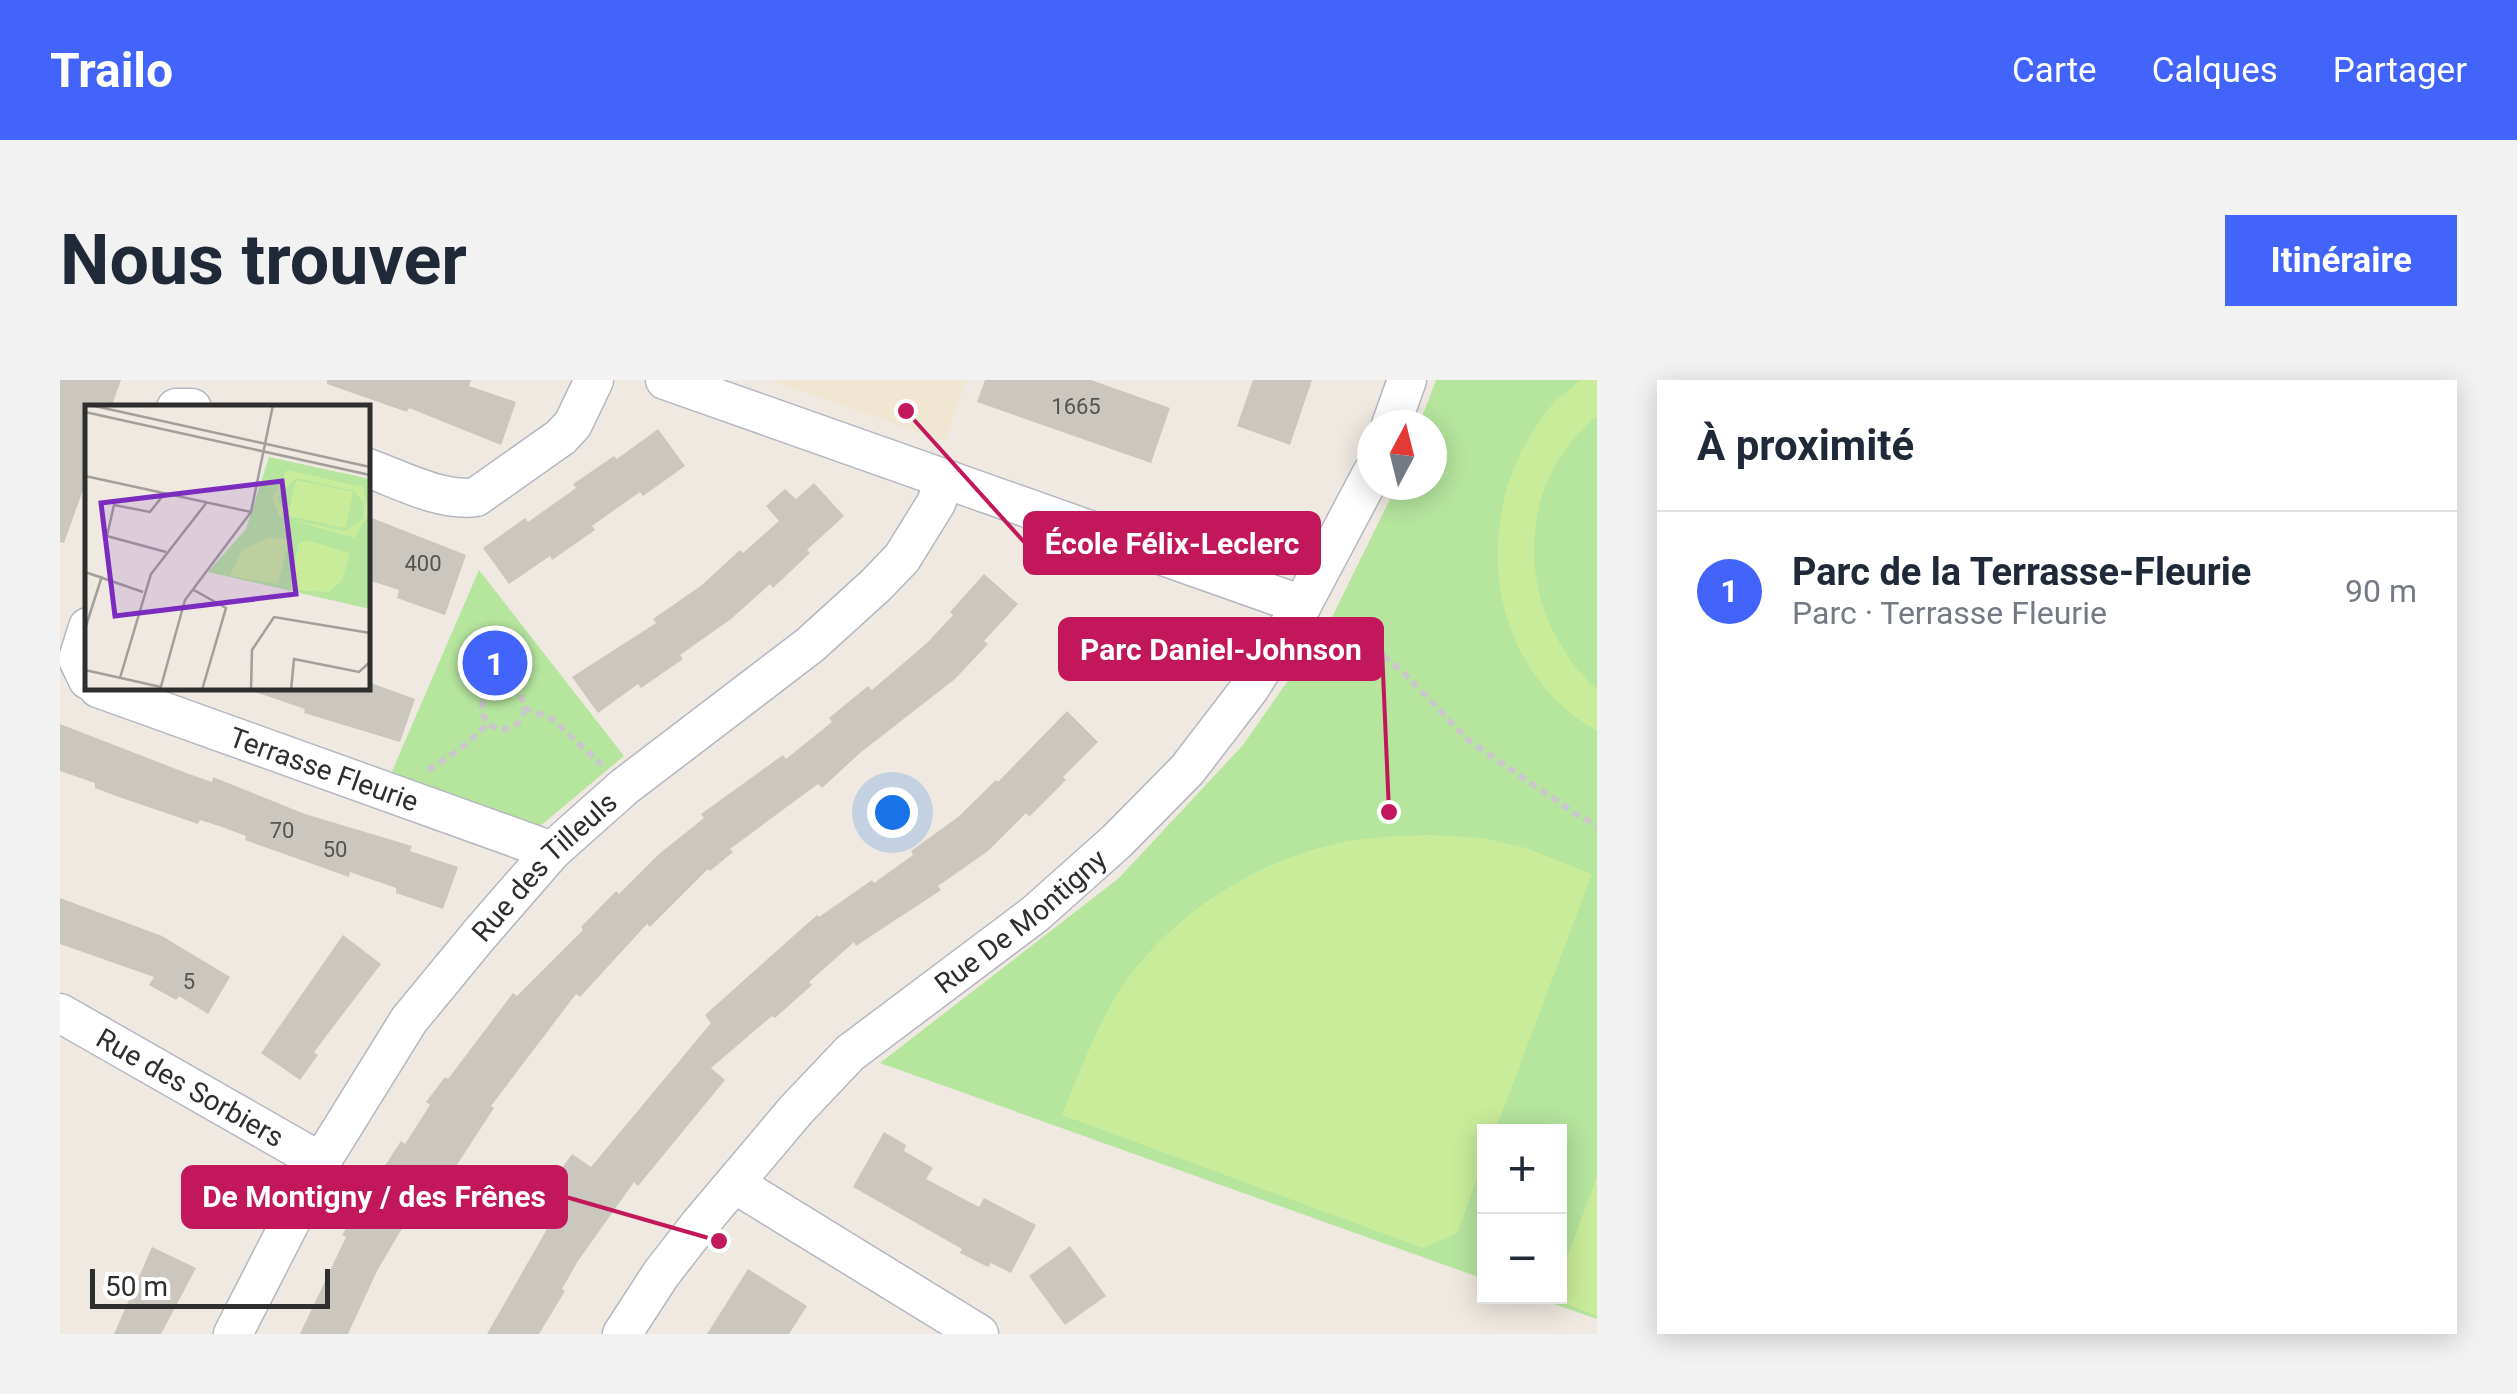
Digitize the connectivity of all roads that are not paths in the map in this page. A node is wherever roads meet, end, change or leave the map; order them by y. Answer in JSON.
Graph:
{"nodes":[{"id":1,"x":594,"y":380,"type":"edge"},
{"id":2,"x":664,"y":380,"type":"edge"},
{"id":3,"x":1407,"y":380,"type":"edge"},
{"id":4,"x":1397,"y":410,"type":"edge"},
{"id":5,"x":370,"y":469,"type":"edge"},
{"id":6,"x":946,"y":478,"type":"junction"},
{"id":7,"x":1358,"y":500,"type":"edge"},
{"id":8,"x":1302,"y":606,"type":"junction"},
{"id":9,"x":85,"y":637,"type":"edge"},
{"id":10,"x":85,"y":674,"type":"edge"},
{"id":11,"x":104,"y":690,"type":"edge"},
{"id":12,"x":552,"y":851,"type":"junction"},
{"id":13,"x":60,"y":1013,"type":"edge"},
{"id":14,"x":321,"y":1162,"type":"junction"},
{"id":15,"x":735,"y":1184,"type":"junction"},
{"id":16,"x":232,"y":1334,"type":"edge"},
{"id":17,"x":622,"y":1334,"type":"edge"},
{"id":18,"x":980,"y":1334,"type":"edge"}],
"edges":[{"from":1,"to":5,"type":"street"},
{"from":2,"to":6,"type":"street"},
{"from":3,"to":4,"type":"street"},
{"from":6,"to":8,"type":"street"},
{"from":6,"to":12,"type":"street","name":"Rue des Tilleuls"},
{"from":7,"to":8,"type":"street","name":"Rue De Montigny"},
{"from":8,"to":15,"type":"street","name":"Rue De Montigny"},
{"from":9,"to":10,"type":"street"},
{"from":11,"to":12,"type":"street","name":"Terrasse Fleurie"},
{"from":12,"to":14,"type":"street","name":"Rue des Tilleuls"},
{"from":13,"to":14,"type":"street","name":"Rue des Sorbiers"},
{"from":14,"to":16,"type":"street","name":"Rue des Tilleuls"},
{"from":15,"to":17,"type":"street","name":"Rue De Montigny"},
{"from":15,"to":18,"type":"street"}]}
